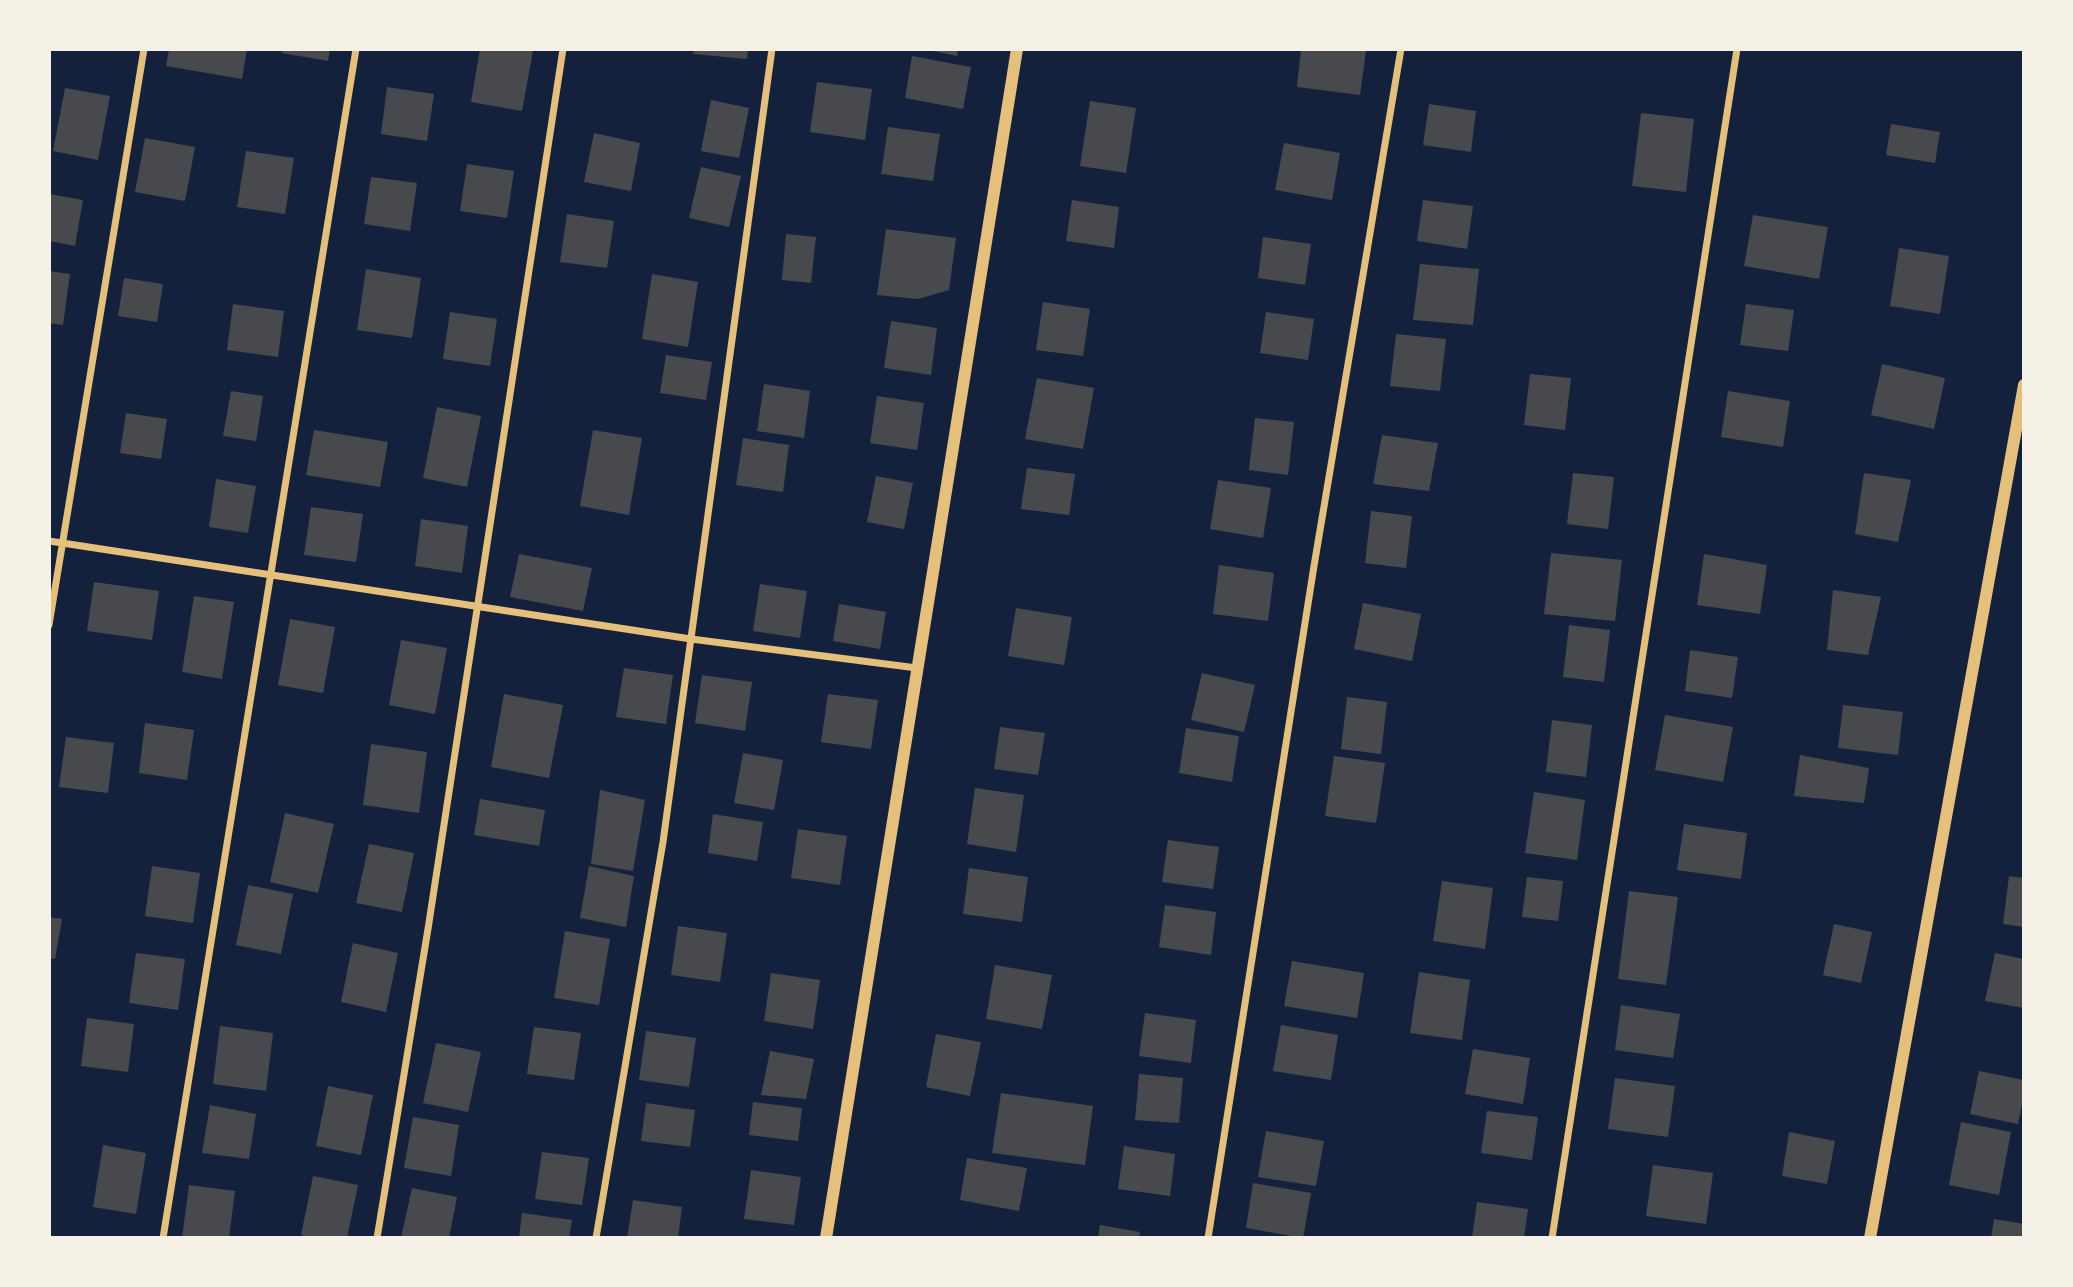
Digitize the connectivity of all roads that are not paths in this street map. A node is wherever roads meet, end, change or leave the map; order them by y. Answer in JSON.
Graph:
{"nodes":[{"id":1,"x":144,"y":49,"type":"edge"},
{"id":2,"x":356,"y":49,"type":"edge"},
{"id":3,"x":563,"y":49,"type":"edge"},
{"id":4,"x":772,"y":49,"type":"edge"},
{"id":5,"x":1017,"y":49,"type":"edge"},
{"id":6,"x":1401,"y":49,"type":"edge"},
{"id":7,"x":1737,"y":49,"type":"edge"},
{"id":8,"x":2024,"y":385,"type":"edge"},
{"id":9,"x":49,"y":541,"type":"edge"},
{"id":10,"x":62,"y":544,"type":"junction"},
{"id":11,"x":270,"y":576,"type":"junction"},
{"id":12,"x":478,"y":606,"type":"junction"},
{"id":13,"x":49,"y":625,"type":"edge"},
{"id":14,"x":691,"y":639,"type":"junction"},
{"id":15,"x":917,"y":668,"type":"junction"},
{"id":16,"x":163,"y":1238,"type":"edge"},
{"id":17,"x":377,"y":1238,"type":"edge"},
{"id":18,"x":596,"y":1238,"type":"edge"},
{"id":19,"x":825,"y":1238,"type":"edge"},
{"id":20,"x":1208,"y":1238,"type":"edge"},
{"id":21,"x":1552,"y":1238,"type":"edge"},
{"id":22,"x":1870,"y":1238,"type":"edge"}],
"edges":[{"from":1,"to":10,"type":"street"},
{"from":2,"to":11,"type":"street"},
{"from":3,"to":12,"type":"street"},
{"from":4,"to":14,"type":"street"},
{"from":5,"to":15,"type":"street"},
{"from":6,"to":20,"type":"street"},
{"from":7,"to":21,"type":"street"},
{"from":8,"to":22,"type":"street"},
{"from":9,"to":10,"type":"street"},
{"from":10,"to":11,"type":"street"},
{"from":10,"to":13,"type":"street"},
{"from":11,"to":12,"type":"street"},
{"from":11,"to":16,"type":"street"},
{"from":12,"to":14,"type":"street"},
{"from":12,"to":17,"type":"street"},
{"from":14,"to":15,"type":"street"},
{"from":14,"to":18,"type":"street"},
{"from":15,"to":19,"type":"street"}]}
